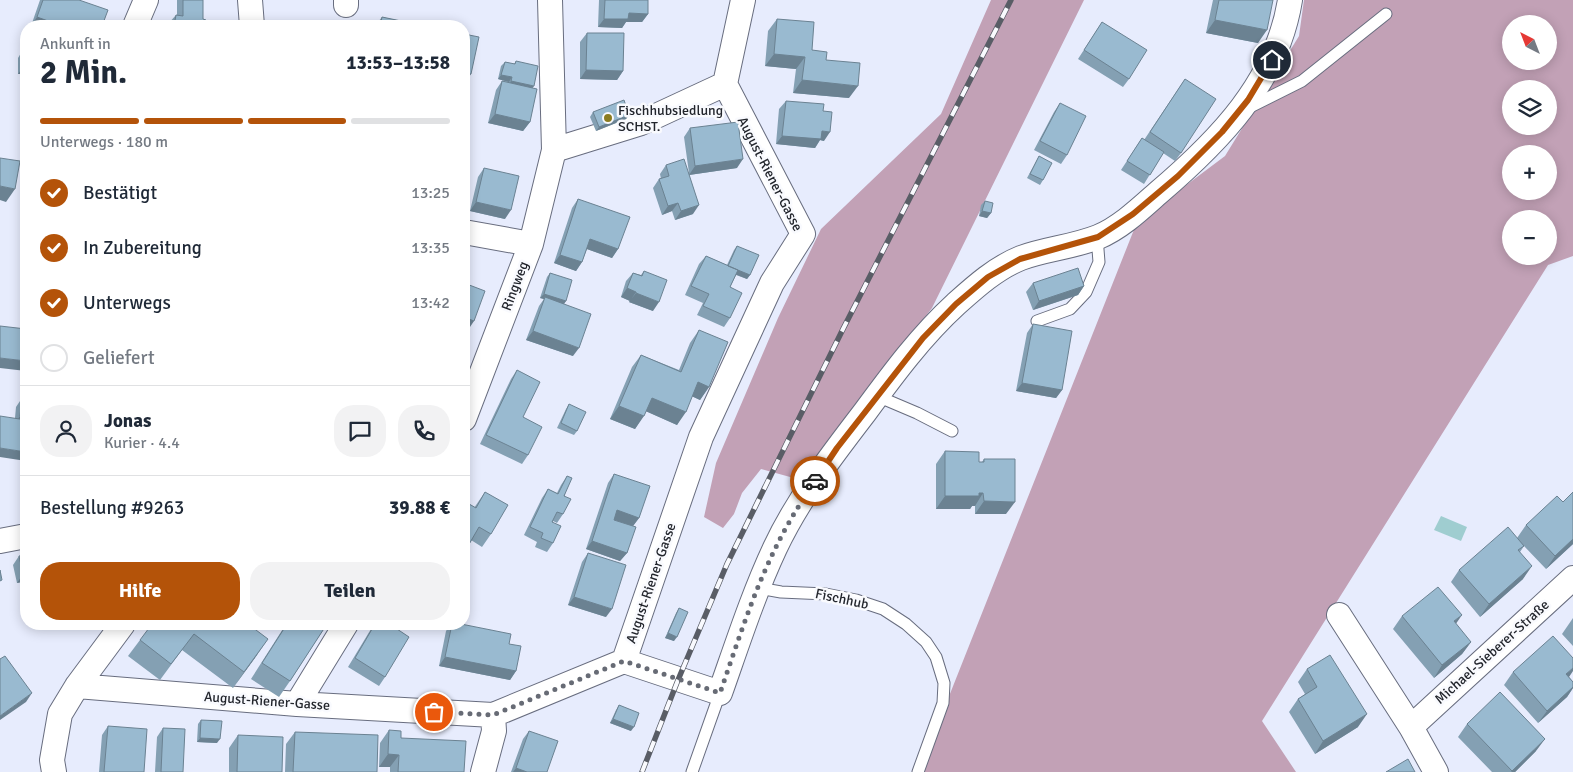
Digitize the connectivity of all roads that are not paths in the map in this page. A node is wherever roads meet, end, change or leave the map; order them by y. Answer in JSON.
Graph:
{"nodes":[{"id":1,"x":146,"y":0,"type":"edge"},
{"id":2,"x":250,"y":0,"type":"edge"},
{"id":3,"x":550,"y":0,"type":"edge"},
{"id":4,"x":744,"y":0,"type":"edge"},
{"id":5,"x":1290,"y":0,"type":"edge"},
{"id":6,"x":1386,"y":14,"type":"dead end"},
{"id":7,"x":138,"y":20,"type":"edge"},
{"id":8,"x":252,"y":20,"type":"edge"},
{"id":9,"x":725,"y":84,"type":"junction"},
{"id":10,"x":1238,"y":113,"type":"junction"},
{"id":11,"x":554,"y":150,"type":"junction"},
{"id":12,"x":470,"y":233,"type":"edge"},
{"id":13,"x":1098,"y":237,"type":"junction"},
{"id":14,"x":531,"y":244,"type":"junction"},
{"id":15,"x":1037,"y":321,"type":"dead end"},
{"id":16,"x":877,"y":396,"type":"junction"},
{"id":17,"x":470,"y":403,"type":"edge"},
{"id":18,"x":952,"y":431,"type":"dead end"},
{"id":19,"x":20,"y":537,"type":"edge"},
{"id":20,"x":0,"y":541,"type":"edge"},
{"id":21,"x":1573,"y":578,"type":"edge"},
{"id":22,"x":758,"y":588,"type":"junction"},
{"id":23,"x":1338,"y":615,"type":"dead end"},
{"id":24,"x":118,"y":630,"type":"edge"},
{"id":25,"x":342,"y":630,"type":"edge"},
{"id":26,"x":624,"y":661,"type":"junction"},
{"id":27,"x":76,"y":686,"type":"junction"},
{"id":28,"x":720,"y":693,"type":"junction"},
{"id":29,"x":297,"y":704,"type":"junction"},
{"id":30,"x":493,"y":715,"type":"junction"},
{"id":31,"x":1410,"y":727,"type":"junction"},
{"id":32,"x":54,"y":772,"type":"edge"},
{"id":33,"x":483,"y":772,"type":"edge"},
{"id":34,"x":692,"y":772,"type":"edge"},
{"id":35,"x":918,"y":772,"type":"edge"},
{"id":36,"x":1436,"y":772,"type":"edge"}],
"edges":[{"from":1,"to":7,"type":"street"},
{"from":2,"to":8,"type":"street"},
{"from":3,"to":11,"type":"street","name":"Ringweg"},
{"from":4,"to":9,"type":"street"},
{"from":5,"to":10,"type":"street"},
{"from":6,"to":10,"type":"lane"},
{"from":9,"to":11,"type":"street"},
{"from":9,"to":26,"type":"street","name":"August-Riener-Gasse"},
{"from":10,"to":13,"type":"street"},
{"from":11,"to":14,"type":"street","name":"Ringweg"},
{"from":12,"to":14,"type":"street"},
{"from":13,"to":15,"type":"lane"},
{"from":13,"to":16,"type":"street"},
{"from":14,"to":17,"type":"street","name":"Ringweg"},
{"from":16,"to":18,"type":"lane"},
{"from":16,"to":22,"type":"street"},
{"from":19,"to":20,"type":"street"},
{"from":21,"to":31,"type":"street","name":"Michael-Sieberer-Straße"},
{"from":22,"to":28,"type":"street"},
{"from":22,"to":35,"type":"lane","name":"Fischhub"},
{"from":23,"to":31,"type":"street"},
{"from":24,"to":27,"type":"street"},
{"from":25,"to":29,"type":"street"},
{"from":26,"to":28,"type":"street"},
{"from":26,"to":30,"type":"street","name":"August-Riener-Gasse"},
{"from":27,"to":29,"type":"street","name":"August-Riener-Gasse"},
{"from":27,"to":32,"type":"street"},
{"from":28,"to":34,"type":"lane"},
{"from":29,"to":30,"type":"street","name":"August-Riener-Gasse"},
{"from":30,"to":33,"type":"street"},
{"from":31,"to":36,"type":"street"}]}
